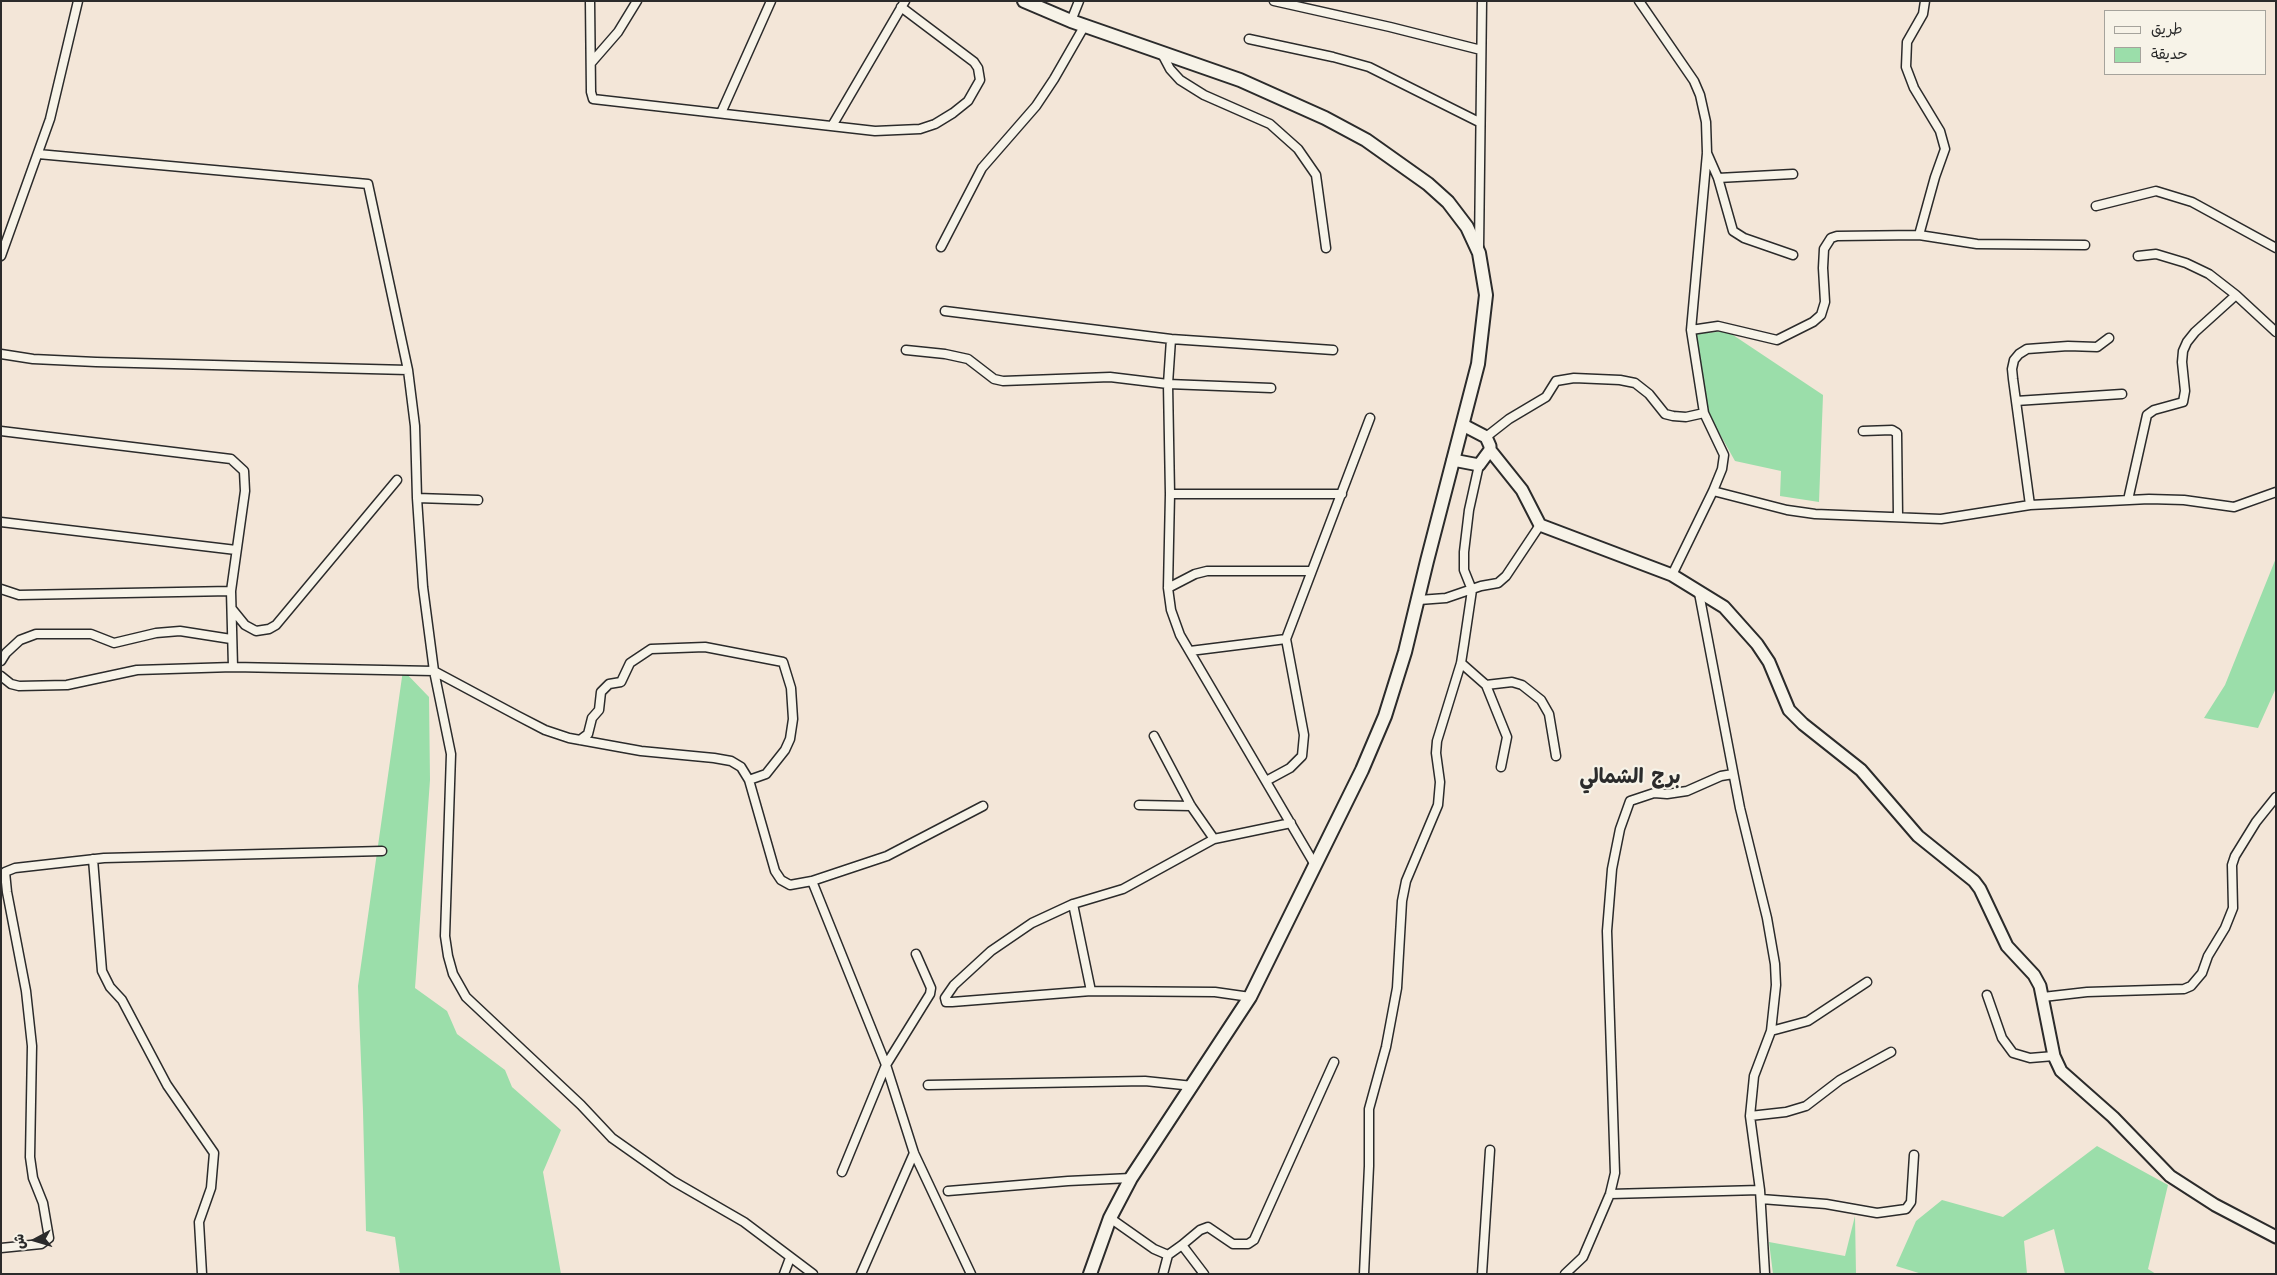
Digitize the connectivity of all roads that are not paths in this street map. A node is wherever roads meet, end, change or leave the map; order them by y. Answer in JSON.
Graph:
{"nodes":[{"id":1,"x":78,"y":1,"type":"edge"},
{"id":2,"x":590,"y":1,"type":"edge"},
{"id":3,"x":637,"y":1,"type":"edge"},
{"id":4,"x":771,"y":1,"type":"edge"},
{"id":5,"x":1024,"y":1,"type":"edge"},
{"id":6,"x":1079,"y":1,"type":"edge"},
{"id":7,"x":1274,"y":1,"type":"edge"},
{"id":8,"x":1482,"y":1,"type":"edge"},
{"id":9,"x":1639,"y":1,"type":"edge"},
{"id":10,"x":1925,"y":1,"type":"edge"},
{"id":11,"x":903,"y":4,"type":"edge"},
{"id":12,"x":1072,"y":21,"type":"junction"},
{"id":13,"x":1085,"y":25,"type":"junction"},
{"id":14,"x":1249,"y":39,"type":"dead end"},
{"id":15,"x":1481,"y":50,"type":"junction"},
{"id":16,"x":1161,"y":52,"type":"junction"},
{"id":17,"x":591,"y":63,"type":"junction"},
{"id":18,"x":721,"y":112,"type":"junction"},
{"id":19,"x":1479,"y":122,"type":"junction"},
{"id":20,"x":832,"y":126,"type":"junction"},
{"id":21,"x":1707,"y":153,"type":"junction"},
{"id":22,"x":38,"y":154,"type":"junction"},
{"id":23,"x":1793,"y":174,"type":"dead end"},
{"id":24,"x":1718,"y":178,"type":"junction"},
{"id":25,"x":2096,"y":206,"type":"dead end"},
{"id":26,"x":1919,"y":235,"type":"junction"},
{"id":27,"x":2084,"y":245,"type":"dead end"},
{"id":28,"x":941,"y":247,"type":"dead end"},
{"id":29,"x":1326,"y":248,"type":"dead end"},
{"id":30,"x":2276,"y":248,"type":"edge"},
{"id":31,"x":1479,"y":253,"type":"junction"},
{"id":32,"x":1794,"y":255,"type":"dead end"},
{"id":33,"x":1,"y":256,"type":"edge"},
{"id":34,"x":2138,"y":256,"type":"dead end"},
{"id":35,"x":2236,"y":295,"type":"junction"},
{"id":36,"x":945,"y":311,"type":"dead end"},
{"id":37,"x":1691,"y":330,"type":"junction"},
{"id":38,"x":2276,"y":332,"type":"edge"},
{"id":39,"x":2109,"y":338,"type":"dead end"},
{"id":40,"x":1171,"y":339,"type":"junction"},
{"id":41,"x":906,"y":350,"type":"dead end"},
{"id":42,"x":1333,"y":350,"type":"dead end"},
{"id":43,"x":1,"y":354,"type":"edge"},
{"id":44,"x":408,"y":370,"type":"junction"},
{"id":45,"x":1168,"y":384,"type":"junction"},
{"id":46,"x":1271,"y":388,"type":"dead end"},
{"id":47,"x":2122,"y":394,"type":"dead end"},
{"id":48,"x":2016,"y":401,"type":"junction"},
{"id":49,"x":1704,"y":413,"type":"junction"},
{"id":50,"x":1370,"y":418,"type":"dead end"},
{"id":51,"x":1463,"y":425,"type":"junction"},
{"id":52,"x":1,"y":431,"type":"edge"},
{"id":53,"x":1863,"y":431,"type":"dead end"},
{"id":54,"x":1486,"y":437,"type":"junction"},
{"id":55,"x":1490,"y":450,"type":"junction"},
{"id":56,"x":1453,"y":460,"type":"junction"},
{"id":57,"x":1479,"y":465,"type":"junction"},
{"id":58,"x":397,"y":480,"type":"dead end"},
{"id":59,"x":1713,"y":492,"type":"junction"},
{"id":60,"x":2276,"y":492,"type":"edge"},
{"id":61,"x":1170,"y":494,"type":"junction"},
{"id":62,"x":1342,"y":494,"type":"junction"},
{"id":63,"x":417,"y":498,"type":"junction"},
{"id":64,"x":478,"y":500,"type":"dead end"},
{"id":65,"x":2128,"y":500,"type":"junction"},
{"id":66,"x":2030,"y":505,"type":"junction"},
{"id":67,"x":1898,"y":516,"type":"junction"},
{"id":68,"x":1,"y":522,"type":"edge"},
{"id":69,"x":1540,"y":525,"type":"junction"},
{"id":70,"x":236,"y":550,"type":"junction"},
{"id":71,"x":1311,"y":571,"type":"junction"},
{"id":72,"x":1672,"y":575,"type":"junction"},
{"id":73,"x":1168,"y":588,"type":"junction"},
{"id":74,"x":1,"y":589,"type":"edge"},
{"id":75,"x":1472,"y":590,"type":"junction"},
{"id":76,"x":231,"y":591,"type":"junction"},
{"id":77,"x":1699,"y":593,"type":"junction"},
{"id":78,"x":1419,"y":600,"type":"junction"},
{"id":79,"x":232,"y":610,"type":"junction"},
{"id":80,"x":231,"y":639,"type":"junction"},
{"id":81,"x":1286,"y":639,"type":"junction"},
{"id":82,"x":1190,"y":651,"type":"junction"},
{"id":83,"x":1,"y":661,"type":"edge"},
{"id":84,"x":1461,"y":663,"type":"junction"},
{"id":85,"x":233,"y":667,"type":"junction"},
{"id":86,"x":434,"y":670,"type":"junction"},
{"id":87,"x":1,"y":676,"type":"edge"},
{"id":88,"x":1486,"y":685,"type":"junction"},
{"id":89,"x":1154,"y":736,"type":"dead end"},
{"id":90,"x":580,"y":740,"type":"junction"},
{"id":91,"x":1556,"y":756,"type":"dead end"},
{"id":92,"x":1501,"y":767,"type":"dead end"},
{"id":93,"x":1733,"y":774,"type":"junction"},
{"id":94,"x":749,"y":780,"type":"junction"},
{"id":95,"x":1266,"y":781,"type":"junction"},
{"id":96,"x":2276,"y":797,"type":"edge"},
{"id":97,"x":1139,"y":805,"type":"dead end"},
{"id":98,"x":982,"y":806,"type":"dead end"},
{"id":99,"x":1191,"y":806,"type":"junction"},
{"id":100,"x":1291,"y":823,"type":"junction"},
{"id":101,"x":1214,"y":839,"type":"junction"},
{"id":102,"x":382,"y":851,"type":"dead end"},
{"id":103,"x":93,"y":859,"type":"junction"},
{"id":104,"x":1315,"y":865,"type":"junction"},
{"id":105,"x":812,"y":881,"type":"junction"},
{"id":106,"x":1073,"y":904,"type":"junction"},
{"id":107,"x":916,"y":954,"type":"dead end"},
{"id":108,"x":1867,"y":982,"type":"dead end"},
{"id":109,"x":1091,"y":991,"type":"junction"},
{"id":110,"x":1987,"y":995,"type":"dead end"},
{"id":111,"x":1250,"y":997,"type":"junction"},
{"id":112,"x":2043,"y":998,"type":"junction"},
{"id":113,"x":1771,"y":1031,"type":"junction"},
{"id":114,"x":1891,"y":1052,"type":"dead end"},
{"id":115,"x":2054,"y":1056,"type":"junction"},
{"id":116,"x":1334,"y":1062,"type":"dead end"},
{"id":117,"x":886,"y":1065,"type":"junction"},
{"id":118,"x":928,"y":1085,"type":"dead end"},
{"id":119,"x":1193,"y":1086,"type":"junction"},
{"id":120,"x":1750,"y":1116,"type":"junction"},
{"id":121,"x":1490,"y":1150,"type":"dead end"},
{"id":122,"x":914,"y":1153,"type":"junction"},
{"id":123,"x":1914,"y":1155,"type":"dead end"},
{"id":124,"x":842,"y":1172,"type":"dead end"},
{"id":125,"x":1131,"y":1178,"type":"junction"},
{"id":126,"x":1760,"y":1190,"type":"junction"},
{"id":127,"x":948,"y":1191,"type":"dead end"},
{"id":128,"x":1610,"y":1194,"type":"junction"},
{"id":129,"x":1761,"y":1199,"type":"junction"},
{"id":130,"x":1110,"y":1218,"type":"junction"},
{"id":131,"x":2276,"y":1237,"type":"edge"},
{"id":132,"x":1182,"y":1245,"type":"junction"},
{"id":133,"x":1,"y":1248,"type":"edge"},
{"id":134,"x":1168,"y":1255,"type":"junction"},
{"id":135,"x":790,"y":1258,"type":"junction"},
{"id":136,"x":202,"y":1274,"type":"edge"},
{"id":137,"x":784,"y":1274,"type":"edge"},
{"id":138,"x":813,"y":1274,"type":"edge"},
{"id":139,"x":861,"y":1274,"type":"edge"},
{"id":140,"x":971,"y":1274,"type":"edge"},
{"id":141,"x":1090,"y":1274,"type":"edge"},
{"id":142,"x":1163,"y":1274,"type":"edge"},
{"id":143,"x":1204,"y":1274,"type":"edge"},
{"id":144,"x":1364,"y":1274,"type":"edge"},
{"id":145,"x":1482,"y":1274,"type":"edge"},
{"id":146,"x":1565,"y":1274,"type":"edge"},
{"id":147,"x":1764,"y":1274,"type":"edge"}],
"edges":[{"from":1,"to":22,"type":"street"},
{"from":2,"to":17,"type":"street"},
{"from":3,"to":17,"type":"street"},
{"from":4,"to":18,"type":"street"},
{"from":5,"to":12,"type":"main road"},
{"from":6,"to":12,"type":"street"},
{"from":7,"to":15,"type":"street"},
{"from":8,"to":15,"type":"street"},
{"from":9,"to":21,"type":"street"},
{"from":10,"to":26,"type":"street"},
{"from":11,"to":20,"type":"street"},
{"from":11,"to":20,"type":"street"},
{"from":12,"to":13,"type":"main road"},
{"from":13,"to":16,"type":"main road"},
{"from":13,"to":28,"type":"street"},
{"from":14,"to":19,"type":"street"},
{"from":15,"to":19,"type":"street"},
{"from":16,"to":29,"type":"street"},
{"from":16,"to":31,"type":"main road"},
{"from":17,"to":18,"type":"street"},
{"from":18,"to":20,"type":"street"},
{"from":19,"to":31,"type":"street"},
{"from":21,"to":24,"type":"street"},
{"from":21,"to":37,"type":"street"},
{"from":22,"to":33,"type":"street"},
{"from":22,"to":44,"type":"street"},
{"from":23,"to":24,"type":"street"},
{"from":24,"to":32,"type":"street"},
{"from":25,"to":30,"type":"street"},
{"from":26,"to":27,"type":"street"},
{"from":26,"to":37,"type":"street"},
{"from":31,"to":51,"type":"main road"},
{"from":34,"to":35,"type":"street"},
{"from":35,"to":38,"type":"street"},
{"from":35,"to":65,"type":"street"},
{"from":36,"to":40,"type":"street"},
{"from":37,"to":49,"type":"street"},
{"from":39,"to":48,"type":"street"},
{"from":40,"to":42,"type":"street"},
{"from":40,"to":45,"type":"street"},
{"from":41,"to":45,"type":"street"},
{"from":43,"to":44,"type":"street"},
{"from":44,"to":63,"type":"street"},
{"from":45,"to":46,"type":"street"},
{"from":45,"to":61,"type":"street"},
{"from":47,"to":48,"type":"street"},
{"from":48,"to":66,"type":"street"},
{"from":49,"to":54,"type":"street"},
{"from":49,"to":59,"type":"street"},
{"from":50,"to":62,"type":"street"},
{"from":51,"to":54,"type":"street"},
{"from":51,"to":56,"type":"main road"},
{"from":52,"to":70,"type":"street"},
{"from":53,"to":67,"type":"street"},
{"from":54,"to":55,"type":"street"},
{"from":55,"to":57,"type":"street"},
{"from":55,"to":69,"type":"street"},
{"from":56,"to":57,"type":"street"},
{"from":56,"to":78,"type":"main road"},
{"from":57,"to":75,"type":"street"},
{"from":58,"to":79,"type":"street"},
{"from":59,"to":67,"type":"street"},
{"from":59,"to":72,"type":"street"},
{"from":60,"to":65,"type":"street"},
{"from":61,"to":62,"type":"street"},
{"from":61,"to":73,"type":"street"},
{"from":62,"to":71,"type":"street"},
{"from":63,"to":64,"type":"street"},
{"from":63,"to":86,"type":"street"},
{"from":65,"to":66,"type":"street"},
{"from":66,"to":67,"type":"street"},
{"from":68,"to":70,"type":"street"},
{"from":69,"to":72,"type":"street"},
{"from":69,"to":75,"type":"street"},
{"from":70,"to":76,"type":"street"},
{"from":71,"to":73,"type":"street"},
{"from":71,"to":81,"type":"street"},
{"from":72,"to":77,"type":"street"},
{"from":73,"to":82,"type":"street"},
{"from":74,"to":76,"type":"street"},
{"from":75,"to":78,"type":"street"},
{"from":75,"to":84,"type":"street"},
{"from":76,"to":79,"type":"street"},
{"from":77,"to":93,"type":"street"},
{"from":77,"to":112,"type":"street"},
{"from":78,"to":104,"type":"main road"},
{"from":79,"to":80,"type":"street"},
{"from":80,"to":83,"type":"street"},
{"from":80,"to":85,"type":"street"},
{"from":81,"to":82,"type":"street"},
{"from":81,"to":95,"type":"street"},
{"from":82,"to":95,"type":"street"},
{"from":84,"to":88,"type":"street"},
{"from":84,"to":144,"type":"street"},
{"from":85,"to":86,"type":"street"},
{"from":85,"to":87,"type":"street"},
{"from":86,"to":90,"type":"street"},
{"from":86,"to":135,"type":"street"},
{"from":88,"to":91,"type":"street"},
{"from":88,"to":92,"type":"street"},
{"from":89,"to":99,"type":"street"},
{"from":90,"to":94,"type":"street"},
{"from":90,"to":94,"type":"street"},
{"from":93,"to":113,"type":"street"},
{"from":93,"to":128,"type":"street"},
{"from":94,"to":105,"type":"street"},
{"from":95,"to":100,"type":"street"},
{"from":96,"to":112,"type":"street"},
{"from":97,"to":99,"type":"street"},
{"from":98,"to":105,"type":"street"},
{"from":99,"to":101,"type":"street"},
{"from":100,"to":101,"type":"street"},
{"from":100,"to":104,"type":"street"},
{"from":101,"to":106,"type":"street"},
{"from":102,"to":103,"type":"street"},
{"from":103,"to":133,"type":"street"},
{"from":103,"to":136,"type":"street"},
{"from":104,"to":111,"type":"main road"},
{"from":105,"to":117,"type":"street"},
{"from":106,"to":109,"type":"street"},
{"from":106,"to":109,"type":"street"},
{"from":107,"to":117,"type":"street"},
{"from":108,"to":113,"type":"street"},
{"from":109,"to":111,"type":"street"},
{"from":110,"to":115,"type":"street"},
{"from":111,"to":119,"type":"main road"},
{"from":112,"to":115,"type":"street"},
{"from":113,"to":120,"type":"street"},
{"from":114,"to":120,"type":"street"},
{"from":115,"to":131,"type":"street"},
{"from":116,"to":132,"type":"street"},
{"from":117,"to":122,"type":"street"},
{"from":117,"to":124,"type":"street"},
{"from":118,"to":119,"type":"street"},
{"from":119,"to":125,"type":"main road"},
{"from":120,"to":126,"type":"street"},
{"from":121,"to":145,"type":"street"},
{"from":122,"to":139,"type":"street"},
{"from":122,"to":140,"type":"street"},
{"from":123,"to":129,"type":"street"},
{"from":125,"to":127,"type":"street"},
{"from":125,"to":130,"type":"main road"},
{"from":126,"to":128,"type":"street"},
{"from":126,"to":129,"type":"street"},
{"from":128,"to":146,"type":"street"},
{"from":129,"to":147,"type":"street"},
{"from":130,"to":134,"type":"street"},
{"from":130,"to":141,"type":"main road"},
{"from":132,"to":134,"type":"street"},
{"from":132,"to":143,"type":"street"},
{"from":134,"to":142,"type":"street"},
{"from":135,"to":137,"type":"street"},
{"from":135,"to":138,"type":"street"}]}
